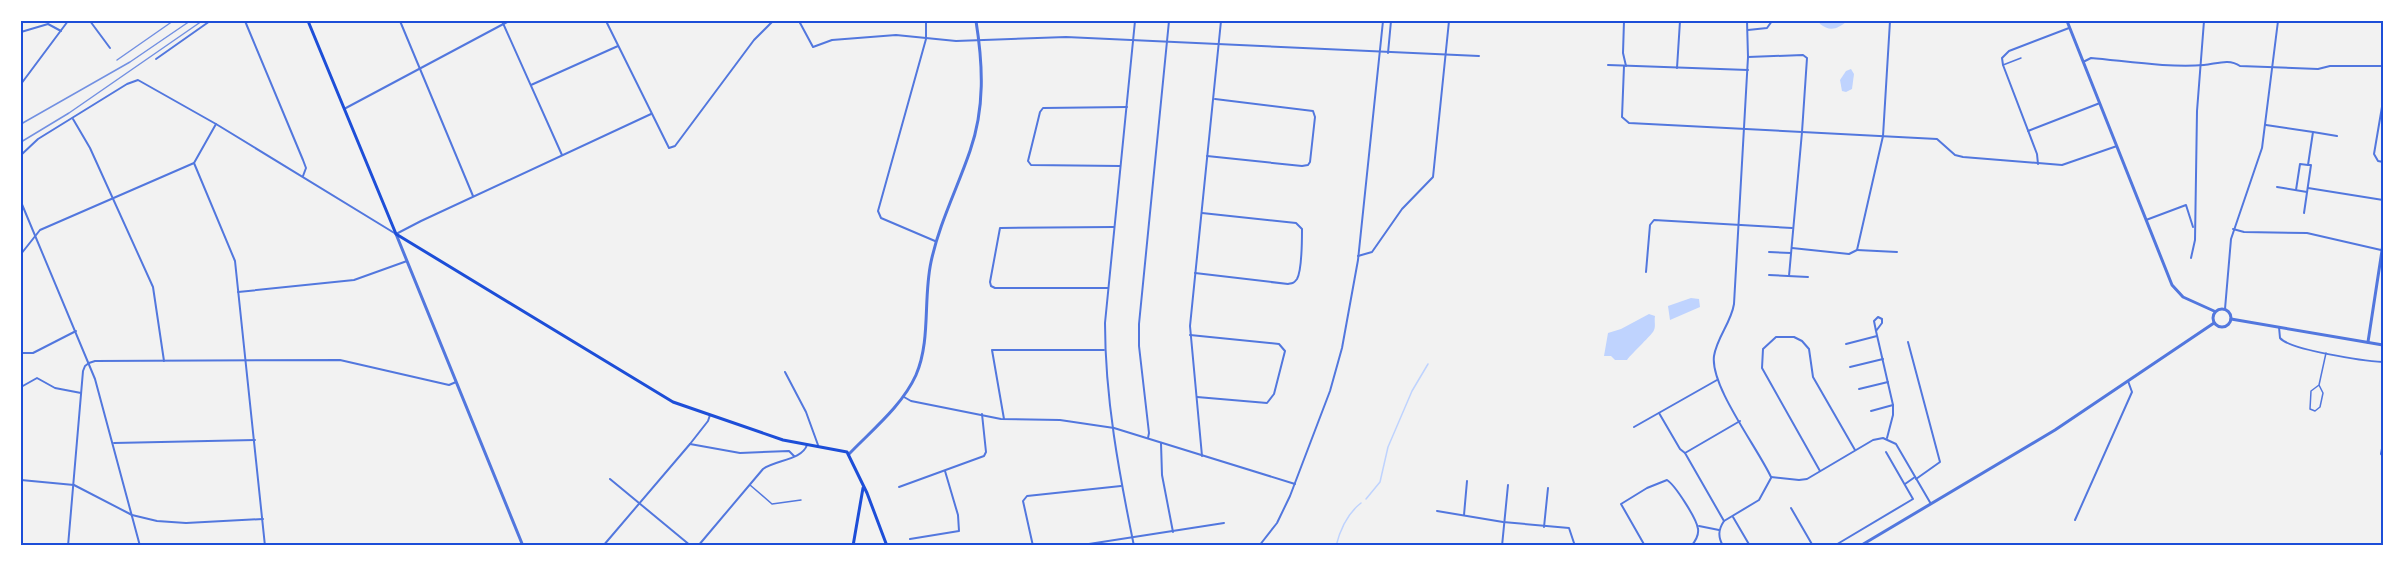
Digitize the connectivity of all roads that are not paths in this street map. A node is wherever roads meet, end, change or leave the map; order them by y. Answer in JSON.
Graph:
{"nodes":[{"id":1,"x":68,"y":21,"type":"edge"},
{"id":2,"x":90,"y":21,"type":"edge"},
{"id":3,"x":210,"y":21,"type":"edge"},
{"id":4,"x":245,"y":21,"type":"edge"},
{"id":5,"x":308,"y":21,"type":"edge"},
{"id":6,"x":400,"y":21,"type":"edge"},
{"id":7,"x":502,"y":21,"type":"edge"},
{"id":8,"x":509,"y":21,"type":"edge"},
{"id":9,"x":606,"y":21,"type":"edge"},
{"id":10,"x":773,"y":21,"type":"edge"},
{"id":11,"x":799,"y":21,"type":"edge"},
{"id":12,"x":926,"y":21,"type":"edge"},
{"id":13,"x":976,"y":21,"type":"edge"},
{"id":14,"x":1135,"y":21,"type":"edge"},
{"id":15,"x":1169,"y":21,"type":"edge"},
{"id":16,"x":1221,"y":21,"type":"edge"},
{"id":17,"x":1383,"y":21,"type":"edge"},
{"id":18,"x":1391,"y":21,"type":"edge"},
{"id":19,"x":1449,"y":21,"type":"edge"},
{"id":20,"x":1624,"y":21,"type":"edge"},
{"id":21,"x":1680,"y":21,"type":"edge"},
{"id":22,"x":1747,"y":21,"type":"edge"},
{"id":23,"x":1772,"y":21,"type":"edge"},
{"id":24,"x":1890,"y":21,"type":"edge"},
{"id":25,"x":2067,"y":21,"type":"edge"},
{"id":26,"x":2204,"y":21,"type":"edge"},
{"id":27,"x":2278,"y":21,"type":"edge"},
{"id":28,"x":503,"y":25,"type":"junction"},
{"id":29,"x":2069,"y":28,"type":"junction"},
{"id":30,"x":1748,"y":30,"type":"junction"},
{"id":31,"x":61,"y":31,"type":"junction"},
{"id":32,"x":21,"y":32,"type":"edge"},
{"id":33,"x":926,"y":39,"type":"junction"},
{"id":34,"x":980,"y":40,"type":"junction"},
{"id":35,"x":1134,"y":40,"type":"junction"},
{"id":36,"x":1168,"y":42,"type":"junction"},
{"id":37,"x":1219,"y":44,"type":"junction"},
{"id":38,"x":618,"y":46,"type":"junction"},
{"id":39,"x":111,"y":49,"type":"dead end"},
{"id":40,"x":1380,"y":52,"type":"junction"},
{"id":41,"x":1388,"y":53,"type":"junction"},
{"id":42,"x":1445,"y":56,"type":"junction"},
{"id":43,"x":1479,"y":56,"type":"dead end"},
{"id":44,"x":1748,"y":57,"type":"junction"},
{"id":45,"x":2021,"y":58,"type":"dead end"},
{"id":46,"x":156,"y":59,"type":"dead end"},
{"id":47,"x":2083,"y":62,"type":"junction"},
{"id":48,"x":1608,"y":65,"type":"dead end"},
{"id":49,"x":2003,"y":65,"type":"junction"},
{"id":50,"x":2200,"y":65,"type":"junction"},
{"id":51,"x":1625,"y":66,"type":"junction"},
{"id":52,"x":2383,"y":66,"type":"edge"},
{"id":53,"x":1677,"y":68,"type":"junction"},
{"id":54,"x":2273,"y":68,"type":"junction"},
{"id":55,"x":420,"y":69,"type":"junction"},
{"id":56,"x":1748,"y":70,"type":"junction"},
{"id":57,"x":21,"y":84,"type":"edge"},
{"id":58,"x":531,"y":85,"type":"junction"},
{"id":59,"x":1214,"y":99,"type":"junction"},
{"id":60,"x":2383,"y":101,"type":"edge"},
{"id":61,"x":2100,"y":103,"type":"junction"},
{"id":62,"x":1127,"y":107,"type":"junction"},
{"id":63,"x":344,"y":109,"type":"junction"},
{"id":64,"x":651,"y":114,"type":"junction"},
{"id":65,"x":73,"y":118,"type":"junction"},
{"id":66,"x":216,"y":124,"type":"junction"},
{"id":67,"x":2266,"y":125,"type":"junction"},
{"id":68,"x":1744,"y":129,"type":"junction"},
{"id":69,"x":2028,"y":131,"type":"junction"},
{"id":70,"x":1802,"y":132,"type":"junction"},
{"id":71,"x":2313,"y":132,"type":"junction"},
{"id":72,"x":1883,"y":136,"type":"junction"},
{"id":73,"x":2337,"y":136,"type":"dead end"},
{"id":74,"x":2117,"y":146,"type":"junction"},
{"id":75,"x":21,"y":154,"type":"edge"},
{"id":76,"x":562,"y":155,"type":"junction"},
{"id":77,"x":1208,"y":156,"type":"junction"},
{"id":78,"x":2383,"y":162,"type":"edge"},
{"id":79,"x":194,"y":163,"type":"junction"},
{"id":80,"x":2038,"y":164,"type":"junction"},
{"id":81,"x":2308,"y":165,"type":"junction"},
{"id":82,"x":1121,"y":166,"type":"junction"},
{"id":83,"x":303,"y":177,"type":"junction"},
{"id":84,"x":2277,"y":187,"type":"dead end"},
{"id":85,"x":2296,"y":190,"type":"junction"},
{"id":86,"x":2307,"y":190,"type":"junction"},
{"id":87,"x":473,"y":197,"type":"junction"},
{"id":88,"x":113,"y":198,"type":"junction"},
{"id":89,"x":2383,"y":200,"type":"edge"},
{"id":90,"x":21,"y":201,"type":"edge"},
{"id":91,"x":2195,"y":204,"type":"junction"},
{"id":92,"x":2186,"y":205,"type":"junction"},
{"id":93,"x":1202,"y":213,"type":"junction"},
{"id":94,"x":2304,"y":213,"type":"dead end"},
{"id":95,"x":2146,"y":220,"type":"junction"},
{"id":96,"x":1739,"y":225,"type":"junction"},
{"id":97,"x":1114,"y":227,"type":"junction"},
{"id":98,"x":1793,"y":228,"type":"junction"},
{"id":99,"x":2233,"y":229,"type":"junction"},
{"id":100,"x":2194,"y":230,"type":"junction"},
{"id":101,"x":35,"y":234,"type":"junction"},
{"id":102,"x":396,"y":234,"type":"junction"},
{"id":103,"x":936,"y":241,"type":"junction"},
{"id":104,"x":2383,"y":243,"type":"edge"},
{"id":105,"x":1792,"y":248,"type":"junction"},
{"id":106,"x":1857,"y":250,"type":"junction"},
{"id":107,"x":2381,"y":250,"type":"junction"},
{"id":108,"x":1769,"y":252,"type":"dead end"},
{"id":109,"x":1896,"y":252,"type":"dead end"},
{"id":110,"x":21,"y":254,"type":"edge"},
{"id":111,"x":1791,"y":254,"type":"junction"},
{"id":112,"x":1358,"y":255,"type":"junction"},
{"id":113,"x":2191,"y":258,"type":"dead end"},
{"id":114,"x":407,"y":261,"type":"junction"},
{"id":115,"x":1646,"y":272,"type":"dead end"},
{"id":116,"x":1195,"y":273,"type":"junction"},
{"id":117,"x":1769,"y":275,"type":"dead end"},
{"id":118,"x":1788,"y":276,"type":"junction"},
{"id":119,"x":1808,"y":277,"type":"dead end"},
{"id":120,"x":1108,"y":288,"type":"junction"},
{"id":121,"x":238,"y":292,"type":"junction"},
{"id":122,"x":2225,"y":309,"type":"junction"},
{"id":123,"x":2214,"y":312,"type":"junction"},
{"id":124,"x":2231,"y":319,"type":"junction"},
{"id":125,"x":2214,"y":323,"type":"junction"},
{"id":126,"x":2279,"y":327,"type":"junction"},
{"id":127,"x":76,"y":331,"type":"junction"},
{"id":128,"x":1876,"y":331,"type":"dead end"},
{"id":129,"x":1190,"y":335,"type":"junction"},
{"id":130,"x":1877,"y":336,"type":"junction"},
{"id":131,"x":1908,"y":342,"type":"dead end"},
{"id":132,"x":2367,"y":342,"type":"junction"},
{"id":133,"x":1845,"y":344,"type":"dead end"},
{"id":134,"x":2383,"y":345,"type":"edge"},
{"id":135,"x":1105,"y":350,"type":"junction"},
{"id":136,"x":21,"y":353,"type":"edge"},
{"id":137,"x":2326,"y":353,"type":"junction"},
{"id":138,"x":1883,"y":359,"type":"junction"},
{"id":139,"x":246,"y":360,"type":"junction"},
{"id":140,"x":164,"y":361,"type":"junction"},
{"id":141,"x":2383,"y":362,"type":"edge"},
{"id":142,"x":89,"y":363,"type":"junction"},
{"id":143,"x":1850,"y":367,"type":"dead end"},
{"id":144,"x":785,"y":372,"type":"dead end"},
{"id":145,"x":1717,"y":380,"type":"junction"},
{"id":146,"x":2128,"y":381,"type":"junction"},
{"id":147,"x":456,"y":382,"type":"junction"},
{"id":148,"x":1888,"y":382,"type":"junction"},
{"id":149,"x":2319,"y":385,"type":"junction"},
{"id":150,"x":21,"y":387,"type":"edge"},
{"id":151,"x":1859,"y":389,"type":"dead end"},
{"id":152,"x":81,"y":393,"type":"junction"},
{"id":153,"x":904,"y":396,"type":"junction"},
{"id":154,"x":1197,"y":397,"type":"junction"},
{"id":155,"x":1893,"y":405,"type":"junction"},
{"id":156,"x":1870,"y":411,"type":"dead end"},
{"id":157,"x":1659,"y":413,"type":"junction"},
{"id":158,"x":982,"y":414,"type":"junction"},
{"id":159,"x":710,"y":415,"type":"junction"},
{"id":160,"x":1004,"y":419,"type":"junction"},
{"id":161,"x":1740,"y":421,"type":"junction"},
{"id":162,"x":1634,"y":427,"type":"dead end"},
{"id":163,"x":1114,"y":428,"type":"junction"},
{"id":164,"x":1148,"y":438,"type":"junction"},
{"id":165,"x":1887,"y":438,"type":"junction"},
{"id":166,"x":255,"y":440,"type":"junction"},
{"id":167,"x":1161,"y":442,"type":"junction"},
{"id":168,"x":112,"y":443,"type":"junction"},
{"id":169,"x":2383,"y":443,"type":"edge"},
{"id":170,"x":690,"y":444,"type":"junction"},
{"id":171,"x":807,"y":445,"type":"junction"},
{"id":172,"x":818,"y":447,"type":"junction"},
{"id":173,"x":1855,"y":450,"type":"junction"},
{"id":174,"x":1886,"y":452,"type":"dead end"},
{"id":175,"x":1685,"y":453,"type":"junction"},
{"id":176,"x":849,"y":454,"type":"junction"},
{"id":177,"x":794,"y":456,"type":"junction"},
{"id":178,"x":1202,"y":456,"type":"junction"},
{"id":179,"x":2383,"y":456,"type":"edge"},
{"id":180,"x":945,"y":471,"type":"junction"},
{"id":181,"x":1820,"y":471,"type":"junction"},
{"id":182,"x":1771,"y":477,"type":"junction"},
{"id":183,"x":1916,"y":478,"type":"junction"},
{"id":184,"x":610,"y":479,"type":"dead end"},
{"id":185,"x":21,"y":480,"type":"edge"},
{"id":186,"x":1467,"y":481,"type":"dead end"},
{"id":187,"x":749,"y":484,"type":"junction"},
{"id":188,"x":1295,"y":484,"type":"junction"},
{"id":189,"x":1905,"y":484,"type":"junction"},
{"id":190,"x":74,"y":485,"type":"junction"},
{"id":191,"x":1508,"y":485,"type":"dead end"},
{"id":192,"x":863,"y":486,"type":"junction"},
{"id":193,"x":1121,"y":486,"type":"junction"},
{"id":194,"x":899,"y":487,"type":"dead end"},
{"id":195,"x":1548,"y":488,"type":"dead end"},
{"id":196,"x":801,"y":500,"type":"dead end"},
{"id":197,"x":639,"y":503,"type":"junction"},
{"id":198,"x":1931,"y":504,"type":"junction"},
{"id":199,"x":1791,"y":508,"type":"dead end"},
{"id":200,"x":1437,"y":511,"type":"dead end"},
{"id":201,"x":132,"y":515,"type":"junction"},
{"id":202,"x":1464,"y":515,"type":"junction"},
{"id":203,"x":1732,"y":516,"type":"junction"},
{"id":204,"x":263,"y":519,"type":"junction"},
{"id":205,"x":2075,"y":520,"type":"dead end"},
{"id":206,"x":1724,"y":521,"type":"junction"},
{"id":207,"x":1503,"y":522,"type":"junction"},
{"id":208,"x":1224,"y":524,"type":"dead end"},
{"id":209,"x":1698,"y":526,"type":"junction"},
{"id":210,"x":1544,"y":527,"type":"junction"},
{"id":211,"x":1719,"y":530,"type":"junction"},
{"id":212,"x":1173,"y":532,"type":"junction"},
{"id":213,"x":910,"y":539,"type":"dead end"},
{"id":214,"x":1133,"y":539,"type":"junction"},
{"id":215,"x":68,"y":546,"type":"edge"},
{"id":216,"x":140,"y":546,"type":"edge"},
{"id":217,"x":266,"y":546,"type":"edge"},
{"id":218,"x":523,"y":546,"type":"edge"},
{"id":219,"x":603,"y":546,"type":"edge"},
{"id":220,"x":691,"y":546,"type":"edge"},
{"id":221,"x":698,"y":546,"type":"edge"},
{"id":222,"x":853,"y":546,"type":"edge"},
{"id":223,"x":887,"y":546,"type":"edge"},
{"id":224,"x":1033,"y":546,"type":"edge"},
{"id":225,"x":1076,"y":546,"type":"edge"},
{"id":226,"x":1134,"y":546,"type":"edge"},
{"id":227,"x":1259,"y":546,"type":"edge"},
{"id":228,"x":1502,"y":546,"type":"edge"},
{"id":229,"x":1575,"y":546,"type":"edge"},
{"id":230,"x":1645,"y":546,"type":"edge"},
{"id":231,"x":1691,"y":546,"type":"edge"},
{"id":232,"x":1723,"y":546,"type":"edge"},
{"id":233,"x":1750,"y":546,"type":"edge"},
{"id":234,"x":1813,"y":546,"type":"edge"},
{"id":235,"x":1834,"y":546,"type":"edge"},
{"id":236,"x":1860,"y":546,"type":"edge"}],
"edges":[{"from":1,"to":31,"type":"street"},
{"from":2,"to":39,"type":"street"},
{"from":3,"to":46,"type":"street"},
{"from":4,"to":83,"type":"street"},
{"from":5,"to":63,"type":"main road"},
{"from":6,"to":55,"type":"street"},
{"from":7,"to":28,"type":"street"},
{"from":8,"to":28,"type":"street"},
{"from":9,"to":38,"type":"street"},
{"from":10,"to":64,"type":"street"},
{"from":11,"to":33,"type":"street"},
{"from":12,"to":33,"type":"street"},
{"from":13,"to":34,"type":"street"},
{"from":14,"to":35,"type":"street"},
{"from":15,"to":36,"type":"street"},
{"from":16,"to":37,"type":"street"},
{"from":17,"to":40,"type":"street"},
{"from":18,"to":41,"type":"street"},
{"from":19,"to":42,"type":"street"},
{"from":20,"to":51,"type":"street"},
{"from":21,"to":53,"type":"street"},
{"from":22,"to":30,"type":"street"},
{"from":23,"to":30,"type":"street"},
{"from":24,"to":72,"type":"street"},
{"from":25,"to":29,"type":"street"},
{"from":26,"to":50,"type":"street"},
{"from":27,"to":54,"type":"street"},
{"from":28,"to":55,"type":"street"},
{"from":28,"to":58,"type":"street"},
{"from":29,"to":47,"type":"street"},
{"from":29,"to":49,"type":"street"},
{"from":30,"to":44,"type":"street"},
{"from":31,"to":32,"type":"street"},
{"from":31,"to":57,"type":"street"},
{"from":33,"to":34,"type":"street"},
{"from":33,"to":103,"type":"street"},
{"from":34,"to":35,"type":"street"},
{"from":34,"to":103,"type":"street"},
{"from":35,"to":36,"type":"street"},
{"from":35,"to":62,"type":"street"},
{"from":36,"to":37,"type":"street"},
{"from":36,"to":164,"type":"street"},
{"from":37,"to":40,"type":"street"},
{"from":37,"to":59,"type":"street"},
{"from":38,"to":58,"type":"street"},
{"from":38,"to":64,"type":"street"},
{"from":40,"to":41,"type":"street"},
{"from":40,"to":112,"type":"street"},
{"from":41,"to":42,"type":"street"},
{"from":42,"to":43,"type":"street"},
{"from":42,"to":112,"type":"street"},
{"from":44,"to":56,"type":"street"},
{"from":44,"to":70,"type":"street"},
{"from":45,"to":49,"type":"lane"},
{"from":47,"to":50,"type":"street"},
{"from":47,"to":61,"type":"street"},
{"from":48,"to":51,"type":"street"},
{"from":49,"to":69,"type":"street"},
{"from":50,"to":54,"type":"street"},
{"from":50,"to":91,"type":"street"},
{"from":51,"to":53,"type":"street"},
{"from":51,"to":68,"type":"street"},
{"from":52,"to":54,"type":"street"},
{"from":53,"to":56,"type":"street"},
{"from":54,"to":67,"type":"street"},
{"from":55,"to":63,"type":"street"},
{"from":55,"to":87,"type":"street"},
{"from":56,"to":68,"type":"street"},
{"from":58,"to":76,"type":"street"},
{"from":59,"to":77,"type":"street"},
{"from":59,"to":77,"type":"street"},
{"from":60,"to":78,"type":"street"},
{"from":61,"to":69,"type":"street"},
{"from":61,"to":74,"type":"street"},
{"from":62,"to":82,"type":"street"},
{"from":62,"to":82,"type":"street"},
{"from":63,"to":102,"type":"main road"},
{"from":64,"to":76,"type":"street"},
{"from":65,"to":66,"type":"street"},
{"from":65,"to":75,"type":"street"},
{"from":65,"to":88,"type":"street"},
{"from":66,"to":79,"type":"street"},
{"from":66,"to":83,"type":"street"},
{"from":67,"to":71,"type":"street"},
{"from":67,"to":99,"type":"street"},
{"from":68,"to":70,"type":"street"},
{"from":68,"to":96,"type":"street"},
{"from":69,"to":80,"type":"street"},
{"from":70,"to":72,"type":"street"},
{"from":70,"to":98,"type":"street"},
{"from":71,"to":73,"type":"street"},
{"from":71,"to":81,"type":"street"},
{"from":72,"to":80,"type":"street"},
{"from":72,"to":106,"type":"street"},
{"from":74,"to":80,"type":"street"},
{"from":74,"to":95,"type":"street"},
{"from":76,"to":87,"type":"street"},
{"from":77,"to":93,"type":"street"},
{"from":79,"to":88,"type":"street"},
{"from":79,"to":121,"type":"street"},
{"from":81,"to":85,"type":"street"},
{"from":81,"to":86,"type":"street"},
{"from":82,"to":97,"type":"street"},
{"from":83,"to":102,"type":"street"},
{"from":84,"to":85,"type":"street"},
{"from":85,"to":86,"type":"street"},
{"from":86,"to":89,"type":"street"},
{"from":86,"to":94,"type":"street"},
{"from":87,"to":102,"type":"street"},
{"from":88,"to":101,"type":"street"},
{"from":88,"to":140,"type":"street"},
{"from":90,"to":101,"type":"street"},
{"from":91,"to":92,"type":"street"},
{"from":91,"to":100,"type":"street"},
{"from":92,"to":95,"type":"street"},
{"from":92,"to":100,"type":"street"},
{"from":93,"to":116,"type":"street"},
{"from":93,"to":116,"type":"street"},
{"from":95,"to":123,"type":"street"},
{"from":96,"to":98,"type":"street"},
{"from":96,"to":115,"type":"street"},
{"from":96,"to":145,"type":"street"},
{"from":97,"to":120,"type":"street"},
{"from":97,"to":120,"type":"street"},
{"from":98,"to":105,"type":"street"},
{"from":99,"to":107,"type":"street"},
{"from":99,"to":122,"type":"street"},
{"from":100,"to":113,"type":"street"},
{"from":101,"to":110,"type":"street"},
{"from":101,"to":127,"type":"street"},
{"from":102,"to":114,"type":"street"},
{"from":102,"to":159,"type":"main road"},
{"from":103,"to":153,"type":"street"},
{"from":104,"to":107,"type":"street"},
{"from":105,"to":106,"type":"street"},
{"from":105,"to":111,"type":"street"},
{"from":106,"to":109,"type":"street"},
{"from":107,"to":132,"type":"street"},
{"from":108,"to":111,"type":"street"},
{"from":111,"to":118,"type":"street"},
{"from":112,"to":188,"type":"street"},
{"from":114,"to":121,"type":"street"},
{"from":114,"to":147,"type":"street"},
{"from":116,"to":129,"type":"street"},
{"from":117,"to":118,"type":"street"},
{"from":118,"to":119,"type":"street"},
{"from":120,"to":135,"type":"street"},
{"from":121,"to":139,"type":"street"},
{"from":122,"to":123,"type":"street"},
{"from":122,"to":124,"type":"street"},
{"from":123,"to":125,"type":"street"},
{"from":124,"to":125,"type":"street"},
{"from":124,"to":126,"type":"street"},
{"from":125,"to":146,"type":"street"},
{"from":126,"to":132,"type":"street"},
{"from":126,"to":137,"type":"street"},
{"from":127,"to":136,"type":"street"},
{"from":127,"to":142,"type":"street"},
{"from":128,"to":130,"type":"street"},
{"from":129,"to":154,"type":"street"},
{"from":129,"to":154,"type":"street"},
{"from":130,"to":133,"type":"street"},
{"from":130,"to":138,"type":"street"},
{"from":131,"to":183,"type":"street"},
{"from":132,"to":134,"type":"street"},
{"from":135,"to":160,"type":"street"},
{"from":135,"to":163,"type":"street"},
{"from":137,"to":141,"type":"street"},
{"from":137,"to":149,"type":"lane"},
{"from":138,"to":143,"type":"street"},
{"from":138,"to":148,"type":"street"},
{"from":139,"to":140,"type":"street"},
{"from":139,"to":147,"type":"street"},
{"from":139,"to":166,"type":"street"},
{"from":140,"to":142,"type":"street"},
{"from":142,"to":152,"type":"street"},
{"from":142,"to":168,"type":"street"},
{"from":144,"to":172,"type":"street"},
{"from":145,"to":157,"type":"street"},
{"from":145,"to":161,"type":"street"},
{"from":146,"to":198,"type":"street"},
{"from":146,"to":205,"type":"street"},
{"from":147,"to":218,"type":"street"},
{"from":148,"to":151,"type":"street"},
{"from":148,"to":155,"type":"street"},
{"from":149,"to":149,"type":"lane"},
{"from":150,"to":152,"type":"street"},
{"from":152,"to":190,"type":"street"},
{"from":153,"to":158,"type":"street"},
{"from":153,"to":176,"type":"street"},
{"from":154,"to":178,"type":"street"},
{"from":155,"to":156,"type":"street"},
{"from":155,"to":165,"type":"street"},
{"from":157,"to":162,"type":"street"},
{"from":157,"to":175,"type":"street"},
{"from":158,"to":160,"type":"street"},
{"from":158,"to":180,"type":"street"},
{"from":159,"to":170,"type":"street"},
{"from":159,"to":171,"type":"main road"},
{"from":160,"to":163,"type":"street"},
{"from":161,"to":175,"type":"street"},
{"from":161,"to":182,"type":"street"},
{"from":163,"to":164,"type":"street"},
{"from":163,"to":193,"type":"street"},
{"from":164,"to":167,"type":"street"},
{"from":165,"to":173,"type":"street"},
{"from":165,"to":183,"type":"street"},
{"from":166,"to":168,"type":"street"},
{"from":166,"to":204,"type":"street"},
{"from":167,"to":178,"type":"street"},
{"from":167,"to":212,"type":"street"},
{"from":168,"to":201,"type":"street"},
{"from":169,"to":179,"type":"street"},
{"from":170,"to":177,"type":"street"},
{"from":170,"to":197,"type":"street"},
{"from":171,"to":172,"type":"main road"},
{"from":171,"to":177,"type":"street"},
{"from":172,"to":176,"type":"main road"},
{"from":173,"to":181,"type":"street"},
{"from":173,"to":181,"type":"street"},
{"from":174,"to":189,"type":"street"},
{"from":175,"to":206,"type":"street"},
{"from":176,"to":192,"type":"main road"},
{"from":177,"to":187,"type":"street"},
{"from":178,"to":188,"type":"street"},
{"from":180,"to":194,"type":"street"},
{"from":180,"to":213,"type":"street"},
{"from":181,"to":182,"type":"street"},
{"from":182,"to":203,"type":"street"},
{"from":183,"to":189,"type":"street"},
{"from":183,"to":198,"type":"street"},
{"from":184,"to":197,"type":"street"},
{"from":185,"to":190,"type":"street"},
{"from":186,"to":202,"type":"street"},
{"from":187,"to":196,"type":"lane"},
{"from":187,"to":221,"type":"street"},
{"from":188,"to":227,"type":"street"},
{"from":189,"to":235,"type":"street"},
{"from":190,"to":201,"type":"street"},
{"from":190,"to":215,"type":"street"},
{"from":191,"to":207,"type":"street"},
{"from":192,"to":222,"type":"main road"},
{"from":192,"to":223,"type":"main road"},
{"from":193,"to":214,"type":"street"},
{"from":193,"to":224,"type":"street"},
{"from":195,"to":210,"type":"street"},
{"from":197,"to":219,"type":"street"},
{"from":197,"to":220,"type":"street"},
{"from":198,"to":236,"type":"street"},
{"from":199,"to":234,"type":"street"},
{"from":200,"to":202,"type":"street"},
{"from":201,"to":204,"type":"street"},
{"from":201,"to":216,"type":"street"},
{"from":202,"to":207,"type":"street"},
{"from":203,"to":206,"type":"street"},
{"from":203,"to":233,"type":"street"},
{"from":204,"to":217,"type":"street"},
{"from":206,"to":211,"type":"street"},
{"from":207,"to":210,"type":"street"},
{"from":207,"to":228,"type":"street"},
{"from":208,"to":212,"type":"street"},
{"from":209,"to":211,"type":"street"},
{"from":209,"to":230,"type":"street"},
{"from":209,"to":231,"type":"street"},
{"from":210,"to":229,"type":"street"},
{"from":211,"to":232,"type":"street"},
{"from":212,"to":214,"type":"street"},
{"from":214,"to":225,"type":"street"},
{"from":214,"to":226,"type":"street"}]}
